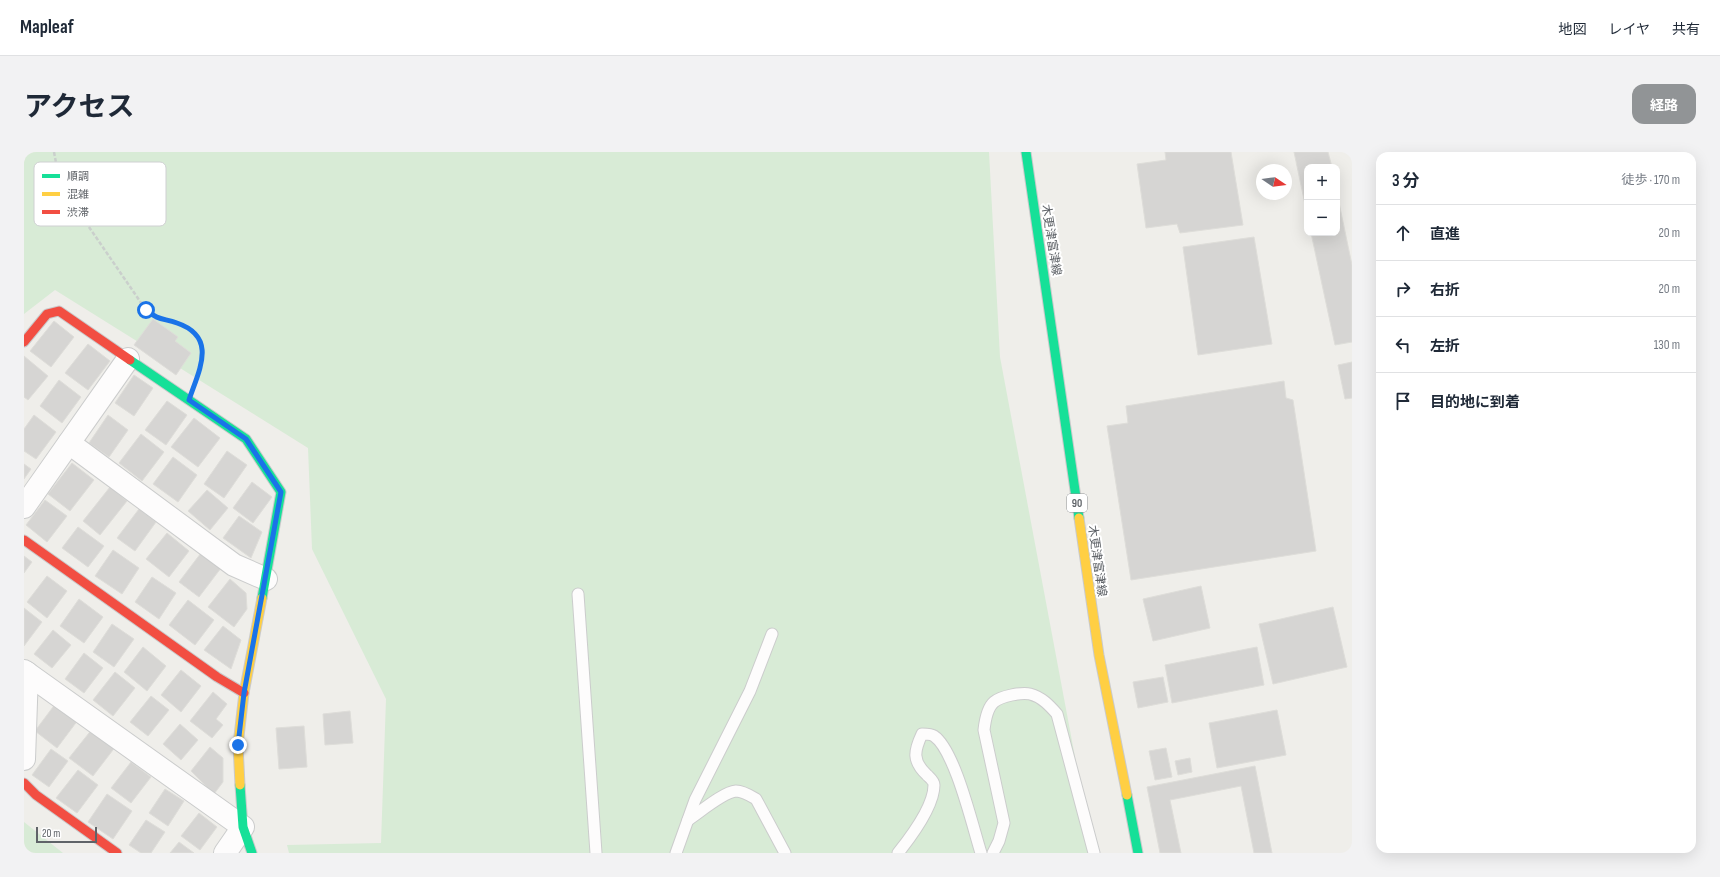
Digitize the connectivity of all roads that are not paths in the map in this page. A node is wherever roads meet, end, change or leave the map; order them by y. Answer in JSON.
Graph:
{"nodes":[{"id":1,"x":1026,"y":152,"type":"edge"},
{"id":2,"x":24,"y":342,"type":"edge"},
{"id":3,"x":128,"y":359,"type":"junction"},
{"id":4,"x":69,"y":443,"type":"junction"},
{"id":5,"x":24,"y":507,"type":"edge"},
{"id":6,"x":24,"y":540,"type":"edge"},
{"id":7,"x":266,"y":579,"type":"junction"},
{"id":8,"x":578,"y":594,"type":"dead end"},
{"id":9,"x":772,"y":634,"type":"dead end"},
{"id":10,"x":26,"y":672,"type":"edge"},
{"id":11,"x":244,"y":693,"type":"junction"},
{"id":12,"x":24,"y":759,"type":"edge"},
{"id":13,"x":24,"y":783,"type":"edge"},
{"id":14,"x":688,"y":820,"type":"junction"},
{"id":15,"x":243,"y":827,"type":"junction"},
{"id":16,"x":117,"y":853,"type":"edge"},
{"id":17,"x":225,"y":853,"type":"edge"},
{"id":18,"x":252,"y":853,"type":"edge"},
{"id":19,"x":596,"y":853,"type":"edge"},
{"id":20,"x":676,"y":853,"type":"edge"},
{"id":21,"x":785,"y":853,"type":"edge"},
{"id":22,"x":898,"y":853,"type":"edge"},
{"id":23,"x":981,"y":853,"type":"edge"},
{"id":24,"x":993,"y":853,"type":"edge"},
{"id":25,"x":1094,"y":853,"type":"edge"},
{"id":26,"x":1138,"y":853,"type":"edge"}],
"edges":[{"from":1,"to":26,"type":"street","name":"木更津富津線","number":"90"},
{"from":2,"to":3,"type":"street"},
{"from":3,"to":4,"type":"street"},
{"from":3,"to":7,"type":"street"},
{"from":4,"to":5,"type":"street"},
{"from":4,"to":7,"type":"street"},
{"from":6,"to":11,"type":"street"},
{"from":7,"to":11,"type":"street"},
{"from":8,"to":19,"type":"lane"},
{"from":9,"to":14,"type":"lane"},
{"from":10,"to":12,"type":"street"},
{"from":10,"to":15,"type":"street"},
{"from":11,"to":15,"type":"street"},
{"from":13,"to":16,"type":"street"},
{"from":14,"to":20,"type":"lane"},
{"from":14,"to":21,"type":"lane"},
{"from":15,"to":17,"type":"street"},
{"from":15,"to":18,"type":"street"},
{"from":22,"to":23,"type":"lane"},
{"from":24,"to":25,"type":"lane"}]}
